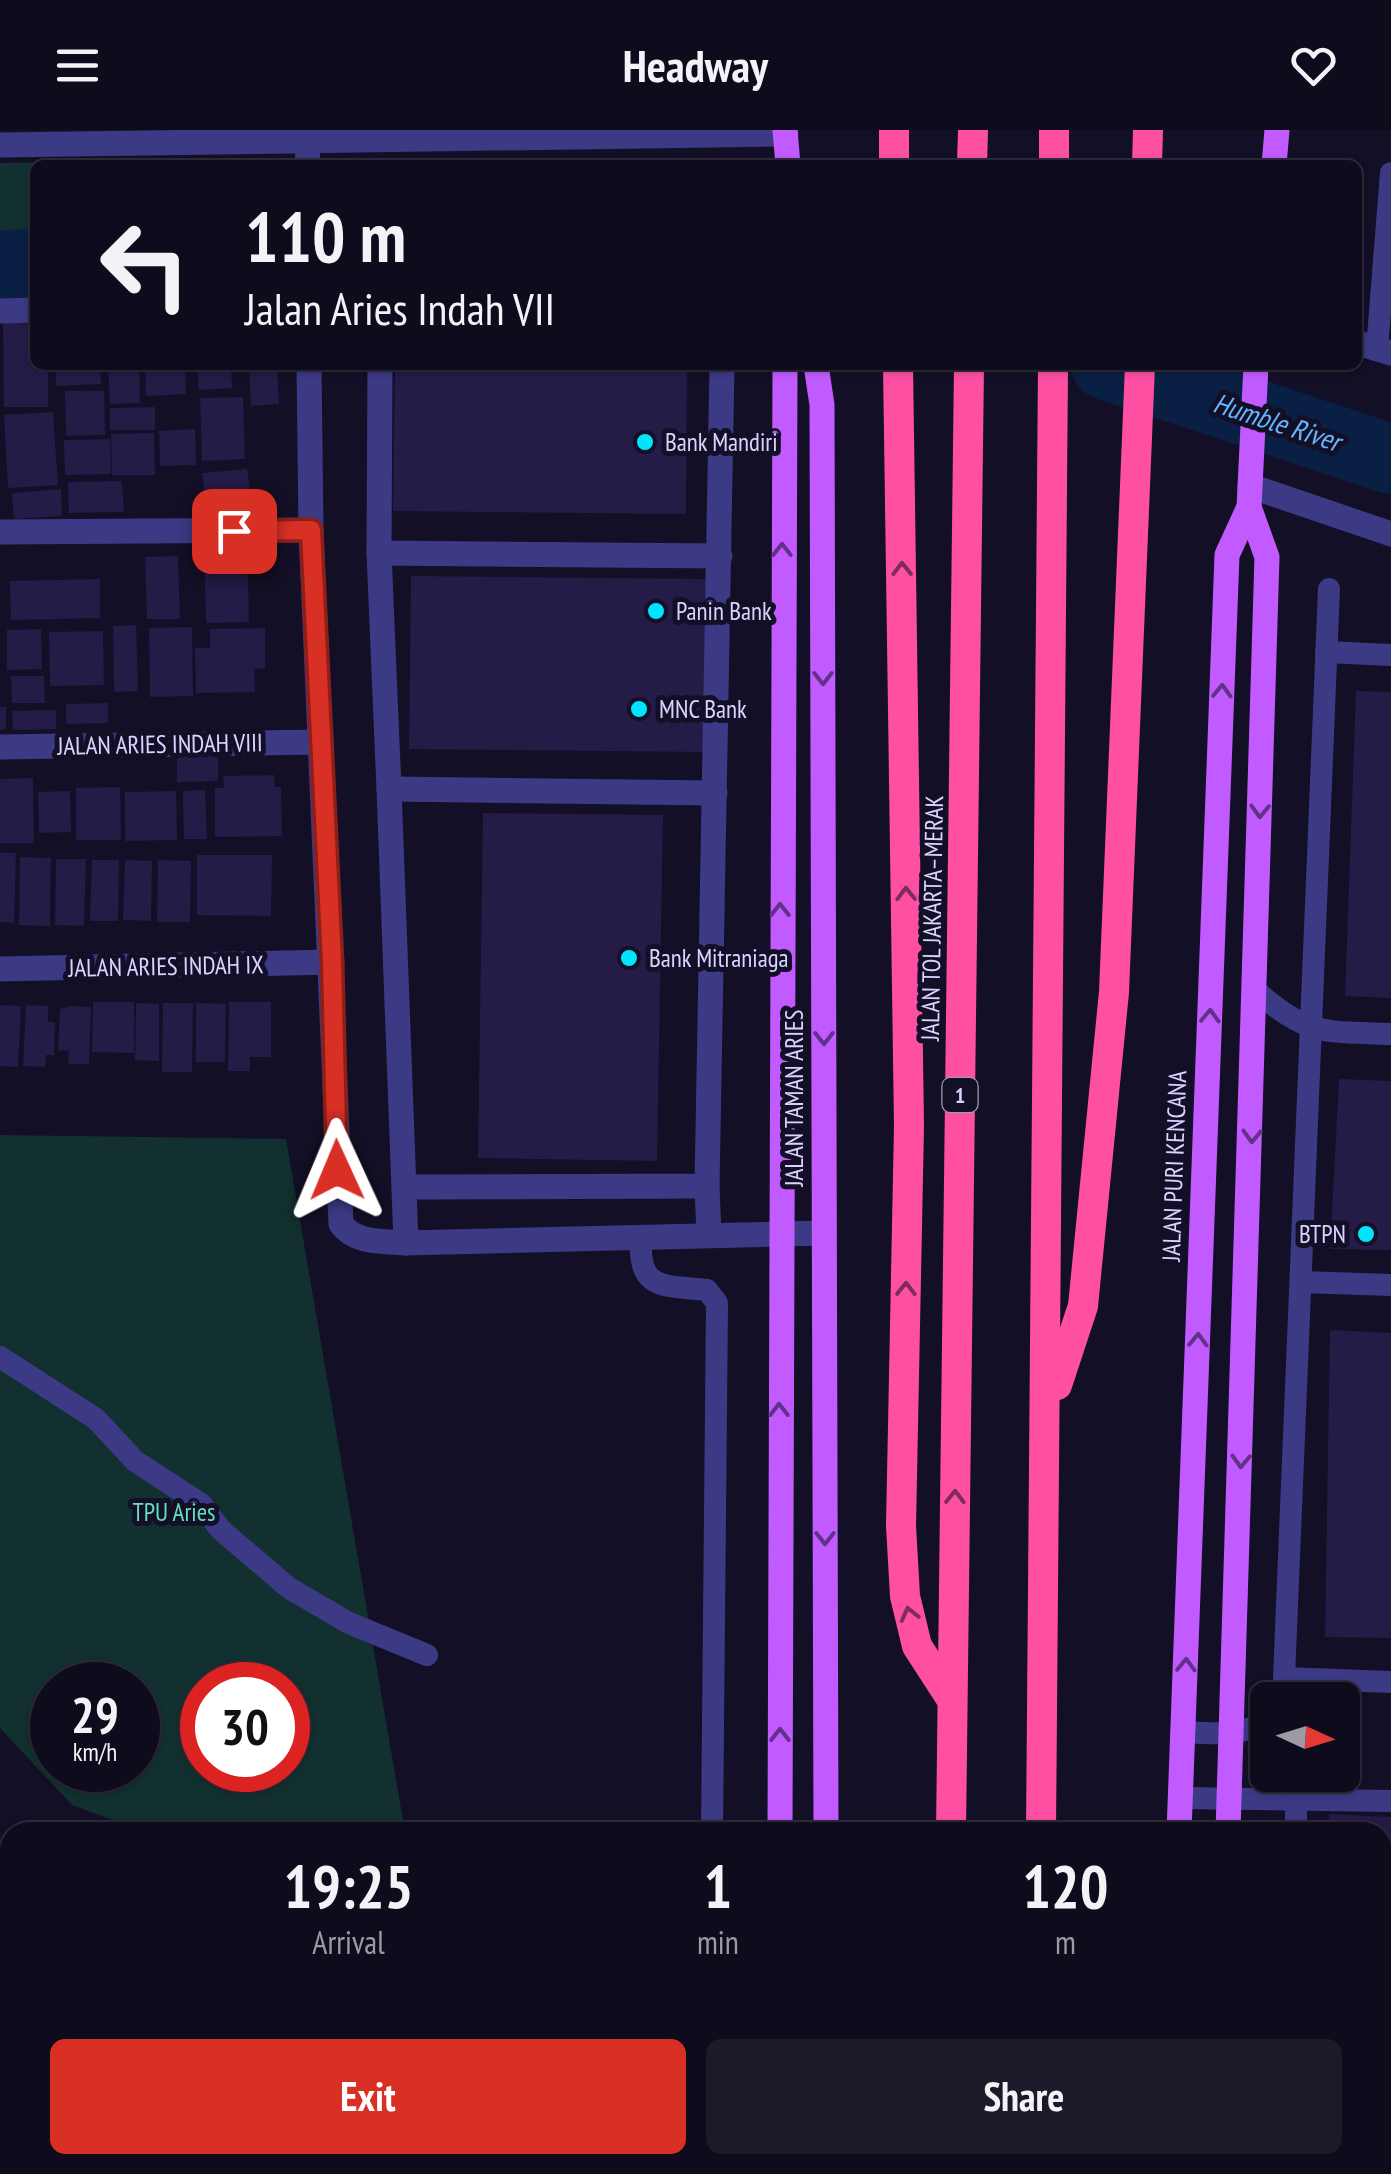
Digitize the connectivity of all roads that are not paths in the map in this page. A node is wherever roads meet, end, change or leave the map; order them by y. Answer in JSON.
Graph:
{"nodes":[{"id":1,"x":894,"y":130,"type":"edge"},
{"id":2,"x":972,"y":130,"type":"edge"},
{"id":3,"x":1054,"y":130,"type":"edge"},
{"id":4,"x":1148,"y":130,"type":"edge"},
{"id":5,"x":1277,"y":130,"type":"edge"},
{"id":6,"x":785,"y":132,"type":"edge"},
{"id":7,"x":0,"y":145,"type":"edge"},
{"id":8,"x":308,"y":150,"type":"edge"},
{"id":9,"x":788,"y":160,"type":"edge"},
{"id":10,"x":894,"y":160,"type":"edge"},
{"id":11,"x":972,"y":160,"type":"edge"},
{"id":12,"x":1054,"y":160,"type":"edge"},
{"id":13,"x":1147,"y":160,"type":"edge"},
{"id":14,"x":1274,"y":160,"type":"edge"},
{"id":15,"x":1391,"y":173,"type":"edge"},
{"id":16,"x":30,"y":310,"type":"edge"},
{"id":17,"x":0,"y":311,"type":"edge"},
{"id":18,"x":1375,"y":348,"type":"edge"},
{"id":19,"x":309,"y":370,"type":"edge"},
{"id":20,"x":380,"y":370,"type":"edge"},
{"id":21,"x":722,"y":370,"type":"edge"},
{"id":22,"x":785,"y":370,"type":"edge"},
{"id":23,"x":817,"y":370,"type":"edge"},
{"id":24,"x":898,"y":370,"type":"edge"},
{"id":25,"x":969,"y":370,"type":"edge"},
{"id":26,"x":1053,"y":370,"type":"edge"},
{"id":27,"x":1140,"y":370,"type":"edge"},
{"id":28,"x":1256,"y":370,"type":"edge"},
{"id":29,"x":1250,"y":486,"type":"junction"},
{"id":30,"x":311,"y":530,"type":"junction"},
{"id":31,"x":0,"y":532,"type":"edge"},
{"id":32,"x":1391,"y":534,"type":"edge"},
{"id":33,"x":379,"y":553,"type":"junction"},
{"id":34,"x":720,"y":556,"type":"junction"},
{"id":35,"x":1329,"y":589,"type":"dead end"},
{"id":36,"x":1326,"y":652,"type":"junction"},
{"id":37,"x":1391,"y":655,"type":"edge"},
{"id":38,"x":320,"y":742,"type":"junction"},
{"id":39,"x":0,"y":747,"type":"edge"},
{"id":40,"x":390,"y":789,"type":"junction"},
{"id":41,"x":715,"y":793,"type":"junction"},
{"id":42,"x":332,"y":962,"type":"junction"},
{"id":43,"x":0,"y":969,"type":"edge"},
{"id":44,"x":1255,"y":990,"type":"junction"},
{"id":45,"x":1311,"y":1031,"type":"junction"},
{"id":46,"x":1391,"y":1034,"type":"edge"},
{"id":47,"x":707,"y":1186,"type":"junction"},
{"id":48,"x":407,"y":1187,"type":"junction"},
{"id":49,"x":779,"y":1233,"type":"junction"},
{"id":50,"x":824,"y":1233,"type":"junction"},
{"id":51,"x":708,"y":1234,"type":"junction"},
{"id":52,"x":641,"y":1236,"type":"junction"},
{"id":53,"x":406,"y":1243,"type":"junction"},
{"id":54,"x":1301,"y":1282,"type":"junction"},
{"id":55,"x":1391,"y":1286,"type":"edge"},
{"id":56,"x":0,"y":1357,"type":"edge"},
{"id":57,"x":1048,"y":1411,"type":"junction"},
{"id":58,"x":427,"y":1655,"type":"dead end"},
{"id":59,"x":1281,"y":1682,"type":"edge"},
{"id":60,"x":1391,"y":1682,"type":"edge"},
{"id":61,"x":1360,"y":1684,"type":"edge"},
{"id":62,"x":952,"y":1700,"type":"junction"},
{"id":63,"x":1250,"y":1730,"type":"edge"},
{"id":64,"x":1183,"y":1732,"type":"junction"},
{"id":65,"x":1232,"y":1734,"type":"junction"},
{"id":66,"x":1181,"y":1798,"type":"junction"},
{"id":67,"x":1229,"y":1799,"type":"junction"},
{"id":68,"x":1296,"y":1799,"type":"junction"},
{"id":69,"x":1391,"y":1801,"type":"edge"},
{"id":70,"x":712,"y":1822,"type":"edge"},
{"id":71,"x":780,"y":1822,"type":"edge"},
{"id":72,"x":826,"y":1822,"type":"edge"},
{"id":73,"x":951,"y":1822,"type":"edge"},
{"id":74,"x":1041,"y":1822,"type":"edge"},
{"id":75,"x":1180,"y":1822,"type":"edge"},
{"id":76,"x":1228,"y":1822,"type":"edge"},
{"id":77,"x":1296,"y":1822,"type":"edge"}],
"edges":[{"from":1,"to":10,"type":"highway"},
{"from":2,"to":11,"type":"highway"},
{"from":3,"to":12,"type":"highway"},
{"from":4,"to":13,"type":"highway"},
{"from":5,"to":14,"type":"main road"},
{"from":6,"to":8,"type":"street"},
{"from":6,"to":9,"type":"main road"},
{"from":7,"to":8,"type":"street"},
{"from":15,"to":18,"type":"lane"},
{"from":16,"to":17,"type":"street"},
{"from":19,"to":30,"type":"street"},
{"from":20,"to":33,"type":"street"},
{"from":21,"to":34,"type":"street"},
{"from":49,"to":22,"type":"main road","name":"JALAN TAMAN ARIES","one_way":true},
{"from":23,"to":50,"type":"main road","name":"JALAN TAMAN ARIES","one_way":true},
{"from":62,"to":24,"type":"highway","one_way":true},
{"from":62,"to":25,"type":"highway","name":"JALAN TOL JAKARTA–MERAK","number":"1","one_way":true},
{"from":26,"to":57,"type":"highway"},
{"from":27,"to":57,"type":"highway"},
{"from":28,"to":29,"type":"main road","name":"JALAN PURI KENCANA"},
{"from":29,"to":32,"type":"street"},
{"from":29,"to":44,"type":"main road","name":"JALAN PURI KENCANA","one_way":true},
{"from":64,"to":29,"type":"main road","name":"JALAN PURI KENCANA","one_way":true},
{"from":30,"to":31,"type":"street"},
{"from":30,"to":38,"type":"street"},
{"from":33,"to":34,"type":"street"},
{"from":33,"to":40,"type":"street"},
{"from":34,"to":41,"type":"street"},
{"from":35,"to":36,"type":"lane"},
{"from":36,"to":37,"type":"lane"},
{"from":36,"to":45,"type":"lane"},
{"from":38,"to":39,"type":"street","name":"JALAN ARIES INDAH VIII"},
{"from":38,"to":42,"type":"street"},
{"from":40,"to":41,"type":"street"},
{"from":40,"to":48,"type":"street"},
{"from":41,"to":47,"type":"street"},
{"from":42,"to":43,"type":"street","name":"JALAN ARIES INDAH IX"},
{"from":42,"to":53,"type":"street"},
{"from":44,"to":45,"type":"lane"},
{"from":44,"to":65,"type":"main road","name":"JALAN PURI KENCANA","one_way":true},
{"from":45,"to":46,"type":"lane"},
{"from":45,"to":54,"type":"lane"},
{"from":47,"to":48,"type":"street"},
{"from":47,"to":51,"type":"street"},
{"from":48,"to":53,"type":"street"},
{"from":49,"to":50,"type":"street"},
{"from":49,"to":51,"type":"street"},
{"from":71,"to":49,"type":"main road","name":"JALAN TAMAN ARIES","one_way":true},
{"from":50,"to":72,"type":"main road","name":"JALAN TAMAN ARIES","one_way":true},
{"from":51,"to":52,"type":"street"},
{"from":52,"to":53,"type":"street"},
{"from":52,"to":70,"type":"lane"},
{"from":54,"to":55,"type":"lane"},
{"from":54,"to":59,"type":"lane"},
{"from":56,"to":58,"type":"lane"},
{"from":57,"to":74,"type":"highway"},
{"from":60,"to":61,"type":"lane"},
{"from":62,"to":73,"type":"highway","name":"JALAN TOL JAKARTA–MERAK","number":"1"},
{"from":63,"to":65,"type":"lane"},
{"from":64,"to":65,"type":"lane"},
{"from":64,"to":66,"type":"main road","name":"JALAN PURI KENCANA"},
{"from":65,"to":67,"type":"main road","name":"JALAN PURI KENCANA"},
{"from":66,"to":67,"type":"lane"},
{"from":66,"to":75,"type":"main road","name":"JALAN PURI KENCANA"},
{"from":67,"to":68,"type":"lane"},
{"from":67,"to":76,"type":"main road","name":"JALAN PURI KENCANA"},
{"from":68,"to":69,"type":"lane"},
{"from":68,"to":77,"type":"lane"}]}
